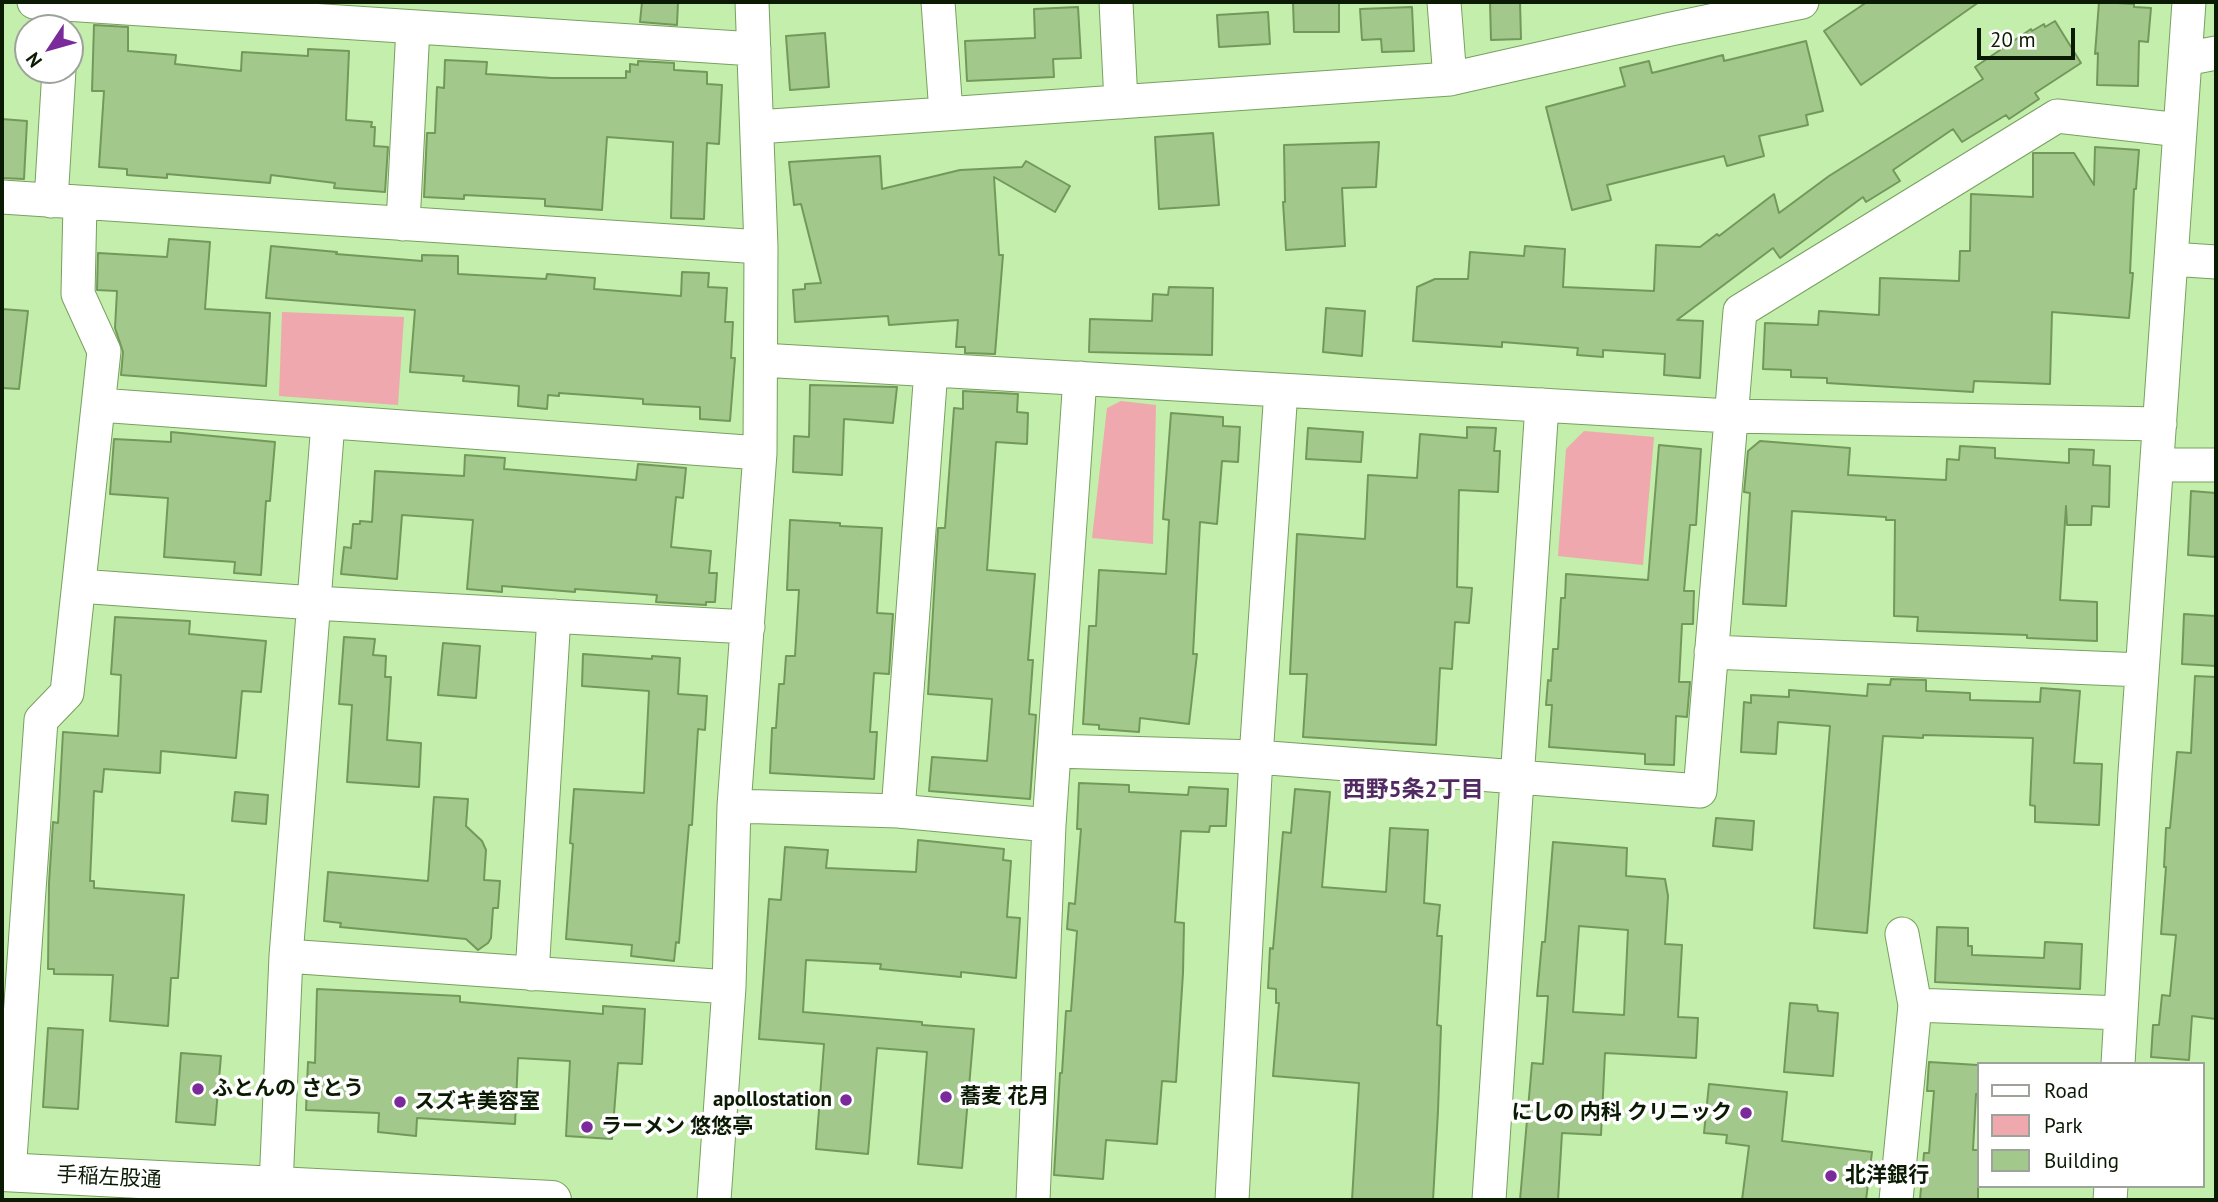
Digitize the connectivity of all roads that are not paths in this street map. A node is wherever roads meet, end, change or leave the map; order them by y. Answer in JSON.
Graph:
{"nodes":[{"id":1,"x":752,"y":2,"type":"edge"},
{"id":2,"x":938,"y":2,"type":"edge"},
{"id":3,"x":1116,"y":2,"type":"edge"},
{"id":4,"x":1444,"y":2,"type":"edge"},
{"id":5,"x":1802,"y":2,"type":"edge"},
{"id":6,"x":2189,"y":2,"type":"edge"},
{"id":7,"x":53,"y":11,"type":"edge"},
{"id":8,"x":413,"y":27,"type":"junction"},
{"id":9,"x":754,"y":49,"type":"junction"},
{"id":10,"x":2201,"y":56,"type":"edge"},
{"id":11,"x":1450,"y":79,"type":"junction"},
{"id":12,"x":61,"y":84,"type":"edge"},
{"id":13,"x":1121,"y":102,"type":"junction"},
{"id":14,"x":946,"y":114,"type":"junction"},
{"id":15,"x":757,"y":127,"type":"junction"},
{"id":16,"x":2180,"y":130,"type":"junction"},
{"id":17,"x":2,"y":197,"type":"edge"},
{"id":18,"x":65,"y":202,"type":"junction"},
{"id":19,"x":403,"y":224,"type":"junction"},
{"id":20,"x":761,"y":247,"type":"junction"},
{"id":21,"x":2171,"y":259,"type":"junction"},
{"id":22,"x":2216,"y":262,"type":"edge"},
{"id":23,"x":761,"y":360,"type":"junction"},
{"id":24,"x":931,"y":370,"type":"junction"},
{"id":25,"x":1080,"y":378,"type":"junction"},
{"id":26,"x":1281,"y":390,"type":"junction"},
{"id":27,"x":99,"y":405,"type":"junction"},
{"id":28,"x":1542,"y":405,"type":"junction"},
{"id":29,"x":1730,"y":416,"type":"junction"},
{"id":30,"x":328,"y":423,"type":"junction"},
{"id":31,"x":2160,"y":424,"type":"junction"},
{"id":32,"x":760,"y":453,"type":"junction"},
{"id":33,"x":2157,"y":465,"type":"junction"},
{"id":34,"x":2216,"y":465,"type":"edge"},
{"id":35,"x":79,"y":586,"type":"junction"},
{"id":36,"x":314,"y":603,"type":"junction"},
{"id":37,"x":554,"y":616,"type":"junction"},
{"id":38,"x":748,"y":627,"type":"junction"},
{"id":39,"x":1711,"y":652,"type":"junction"},
{"id":40,"x":2142,"y":670,"type":"junction"},
{"id":41,"x":1054,"y":751,"type":"junction"},
{"id":42,"x":1256,"y":757,"type":"junction"},
{"id":43,"x":1517,"y":776,"type":"junction"},
{"id":44,"x":734,"y":806,"type":"junction"},
{"id":45,"x":898,"y":811,"type":"junction"},
{"id":46,"x":1049,"y":825,"type":"junction"},
{"id":47,"x":1902,"y":934,"type":"dead end"},
{"id":48,"x":286,"y":956,"type":"junction"},
{"id":49,"x":532,"y":974,"type":"junction"},
{"id":50,"x":729,"y":987,"type":"junction"},
{"id":51,"x":1915,"y":1005,"type":"junction"},
{"id":52,"x":2121,"y":1013,"type":"junction"},
{"id":53,"x":2118,"y":1062,"type":"edge"},
{"id":54,"x":5,"y":1172,"type":"edge"},
{"id":55,"x":256,"y":1191,"type":"edge"},
{"id":56,"x":535,"y":1200,"type":"edge"},
{"id":57,"x":714,"y":1200,"type":"edge"},
{"id":58,"x":1033,"y":1200,"type":"edge"},
{"id":59,"x":1233,"y":1200,"type":"edge"},
{"id":60,"x":1489,"y":1200,"type":"edge"},
{"id":61,"x":1896,"y":1200,"type":"edge"}],
"edges":[{"from":1,"to":9,"type":"street"},
{"from":2,"to":14,"type":"street"},
{"from":3,"to":13,"type":"street"},
{"from":4,"to":11,"type":"street"},
{"from":5,"to":11,"type":"street"},
{"from":6,"to":10,"type":"street"},
{"from":7,"to":8,"type":"street"},
{"from":8,"to":9,"type":"street"},
{"from":8,"to":19,"type":"street"},
{"from":9,"to":15,"type":"street"},
{"from":10,"to":16,"type":"street"},
{"from":11,"to":13,"type":"street"},
{"from":12,"to":18,"type":"street"},
{"from":13,"to":14,"type":"street"},
{"from":14,"to":15,"type":"street"},
{"from":15,"to":20,"type":"street"},
{"from":16,"to":21,"type":"street"},
{"from":16,"to":29,"type":"street"},
{"from":17,"to":18,"type":"street"},
{"from":18,"to":19,"type":"street"},
{"from":18,"to":27,"type":"street"},
{"from":19,"to":20,"type":"street"},
{"from":20,"to":23,"type":"street"},
{"from":21,"to":22,"type":"street"},
{"from":21,"to":31,"type":"street"},
{"from":23,"to":24,"type":"street"},
{"from":23,"to":32,"type":"street"},
{"from":24,"to":25,"type":"street"},
{"from":24,"to":45,"type":"street"},
{"from":25,"to":26,"type":"street"},
{"from":25,"to":41,"type":"street"},
{"from":26,"to":28,"type":"street"},
{"from":26,"to":42,"type":"street"},
{"from":27,"to":30,"type":"street"},
{"from":27,"to":35,"type":"street"},
{"from":28,"to":29,"type":"street"},
{"from":28,"to":43,"type":"street"},
{"from":29,"to":31,"type":"street"},
{"from":29,"to":39,"type":"street"},
{"from":30,"to":32,"type":"street"},
{"from":30,"to":36,"type":"street"},
{"from":31,"to":33,"type":"street"},
{"from":32,"to":38,"type":"street"},
{"from":33,"to":34,"type":"street"},
{"from":33,"to":40,"type":"street"},
{"from":35,"to":36,"type":"street"},
{"from":35,"to":54,"type":"street"},
{"from":36,"to":37,"type":"street"},
{"from":36,"to":48,"type":"street"},
{"from":37,"to":38,"type":"street"},
{"from":37,"to":49,"type":"street"},
{"from":38,"to":44,"type":"street"},
{"from":39,"to":40,"type":"street"},
{"from":39,"to":43,"type":"street"},
{"from":40,"to":52,"type":"street"},
{"from":41,"to":42,"type":"street"},
{"from":41,"to":46,"type":"street"},
{"from":42,"to":43,"type":"street"},
{"from":42,"to":59,"type":"street"},
{"from":43,"to":60,"type":"street"},
{"from":44,"to":45,"type":"street"},
{"from":44,"to":50,"type":"street"},
{"from":45,"to":46,"type":"street"},
{"from":46,"to":58,"type":"street"},
{"from":47,"to":51,"type":"street"},
{"from":48,"to":49,"type":"street"},
{"from":48,"to":55,"type":"street"},
{"from":49,"to":50,"type":"street"},
{"from":50,"to":57,"type":"street"},
{"from":51,"to":52,"type":"street"},
{"from":51,"to":61,"type":"street"},
{"from":52,"to":53,"type":"street"},
{"from":54,"to":55,"type":"main road","name":"手稲左股通"},
{"from":55,"to":56,"type":"main road","name":"手稲左股通"}]}
